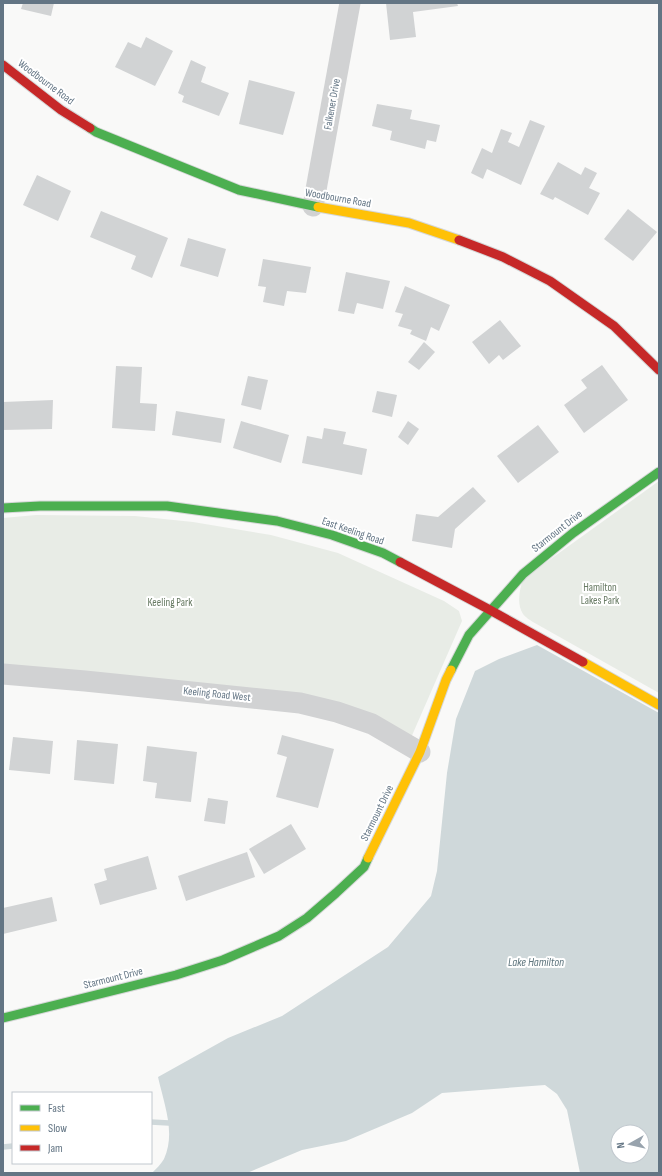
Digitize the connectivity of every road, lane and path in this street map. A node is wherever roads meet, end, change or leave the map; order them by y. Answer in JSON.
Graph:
{"nodes":[{"id":1,"x":350,"y":3,"type":"edge"},
{"id":2,"x":3,"y":65,"type":"edge"},
{"id":3,"x":314,"y":206,"type":"junction"},
{"id":4,"x":659,"y":370,"type":"edge"},
{"id":5,"x":659,"y":472,"type":"edge"},
{"id":6,"x":3,"y":508,"type":"edge"},
{"id":7,"x":490,"y":610,"type":"junction"},
{"id":8,"x":3,"y":674,"type":"edge"},
{"id":9,"x":659,"y":705,"type":"edge"},
{"id":10,"x":420,"y":752,"type":"junction"},
{"id":11,"x":3,"y":1018,"type":"edge"}],
"edges":[{"from":1,"to":3,"type":"street","name":"Falkener Drive"},
{"from":2,"to":3,"type":"street","name":"Woodbourne Road"},
{"from":3,"to":4,"type":"street","name":"Woodbourne Road"},
{"from":5,"to":7,"type":"street","name":"Starmount Drive"},
{"from":6,"to":7,"type":"street","name":"East Keeling Road"},
{"from":7,"to":9,"type":"street","name":"East Keeling Road"},
{"from":7,"to":10,"type":"street","name":"Starmount Drive"},
{"from":8,"to":10,"type":"street","name":"Keeling Road West"},
{"from":10,"to":11,"type":"street","name":"Starmount Drive"}]}
